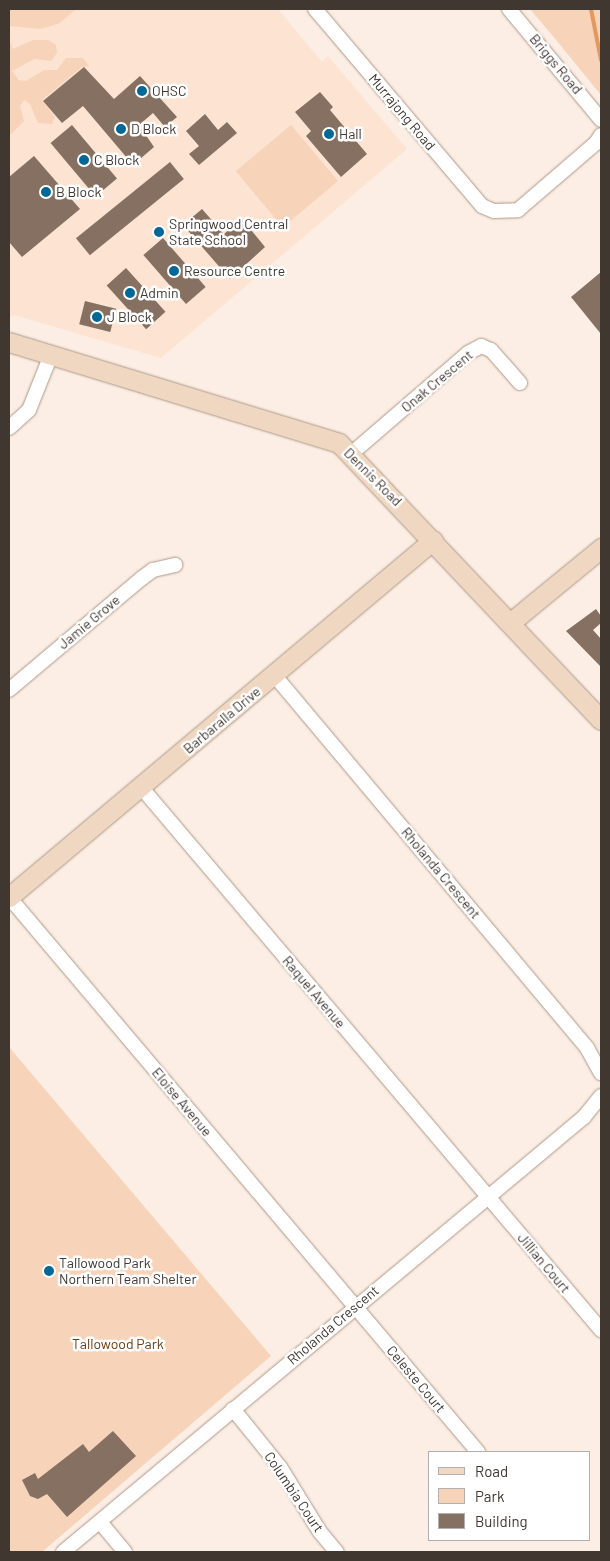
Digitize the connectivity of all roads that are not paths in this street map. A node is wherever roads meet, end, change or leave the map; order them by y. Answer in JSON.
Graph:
{"nodes":[{"id":1,"x":315,"y":9,"type":"edge"},
{"id":2,"x":509,"y":9,"type":"edge"},
{"id":3,"x":601,"y":120,"type":"edge"},
{"id":4,"x":601,"y":135,"type":"edge"},
{"id":5,"x":9,"y":342,"type":"edge"},
{"id":6,"x":50,"y":355,"type":"junction"},
{"id":7,"x":520,"y":383,"type":"dead end"},
{"id":8,"x":9,"y":428,"type":"edge"},
{"id":9,"x":351,"y":454,"type":"junction"},
{"id":10,"x":433,"y":540,"type":"junction"},
{"id":11,"x":601,"y":548,"type":"edge"},
{"id":12,"x":175,"y":565,"type":"dead end"},
{"id":13,"x":511,"y":622,"type":"junction"},
{"id":14,"x":276,"y":676,"type":"junction"},
{"id":15,"x":9,"y":690,"type":"edge"},
{"id":16,"x":601,"y":720,"type":"edge"},
{"id":17,"x":141,"y":787,"type":"junction"},
{"id":18,"x":9,"y":897,"type":"edge"},
{"id":19,"x":601,"y":1073,"type":"edge"},
{"id":20,"x":601,"y":1096,"type":"edge"},
{"id":21,"x":488,"y":1196,"type":"junction"},
{"id":22,"x":355,"y":1307,"type":"junction"},
{"id":23,"x":601,"y":1330,"type":"edge"},
{"id":24,"x":233,"y":1409,"type":"junction"},
{"id":25,"x":477,"y":1451,"type":"edge"},
{"id":26,"x":100,"y":1522,"type":"junction"},
{"id":27,"x":64,"y":1552,"type":"edge"},
{"id":28,"x":125,"y":1552,"type":"edge"},
{"id":29,"x":337,"y":1552,"type":"edge"}],
"edges":[{"from":1,"to":4,"type":"street","name":"Murrajong Road"},
{"from":2,"to":3,"type":"street","name":"Briggs Road"},
{"from":5,"to":6,"type":"street","name":"Dennis Road"},
{"from":6,"to":8,"type":"street"},
{"from":6,"to":9,"type":"street","name":"Dennis Road"},
{"from":7,"to":9,"type":"street","name":"Onak Crescent"},
{"from":9,"to":10,"type":"street","name":"Dennis Road"},
{"from":10,"to":13,"type":"street","name":"Dennis Road"},
{"from":10,"to":14,"type":"street","name":"Barbaralla Drive"},
{"from":11,"to":13,"type":"street"},
{"from":12,"to":15,"type":"street","name":"Jamie Grove"},
{"from":13,"to":16,"type":"street","name":"Dennis Road"},
{"from":14,"to":17,"type":"street","name":"Barbaralla Drive"},
{"from":14,"to":19,"type":"street","name":"Rholanda Crescent"},
{"from":17,"to":18,"type":"street","name":"Barbaralla Drive"},
{"from":17,"to":21,"type":"street","name":"Raquel Avenue"},
{"from":18,"to":22,"type":"street","name":"Eloise Avenue"},
{"from":20,"to":21,"type":"street","name":"Rholanda Crescent"},
{"from":21,"to":22,"type":"street","name":"Rholanda Crescent"},
{"from":21,"to":23,"type":"street","name":"Jillian Court"},
{"from":22,"to":24,"type":"street","name":"Rholanda Crescent"},
{"from":22,"to":25,"type":"street","name":"Celeste Court"},
{"from":24,"to":26,"type":"street","name":"Rholanda Crescent"},
{"from":24,"to":29,"type":"street","name":"Columbia Court"},
{"from":26,"to":27,"type":"street","name":"Rholanda Crescent"},
{"from":26,"to":28,"type":"street"}]}
